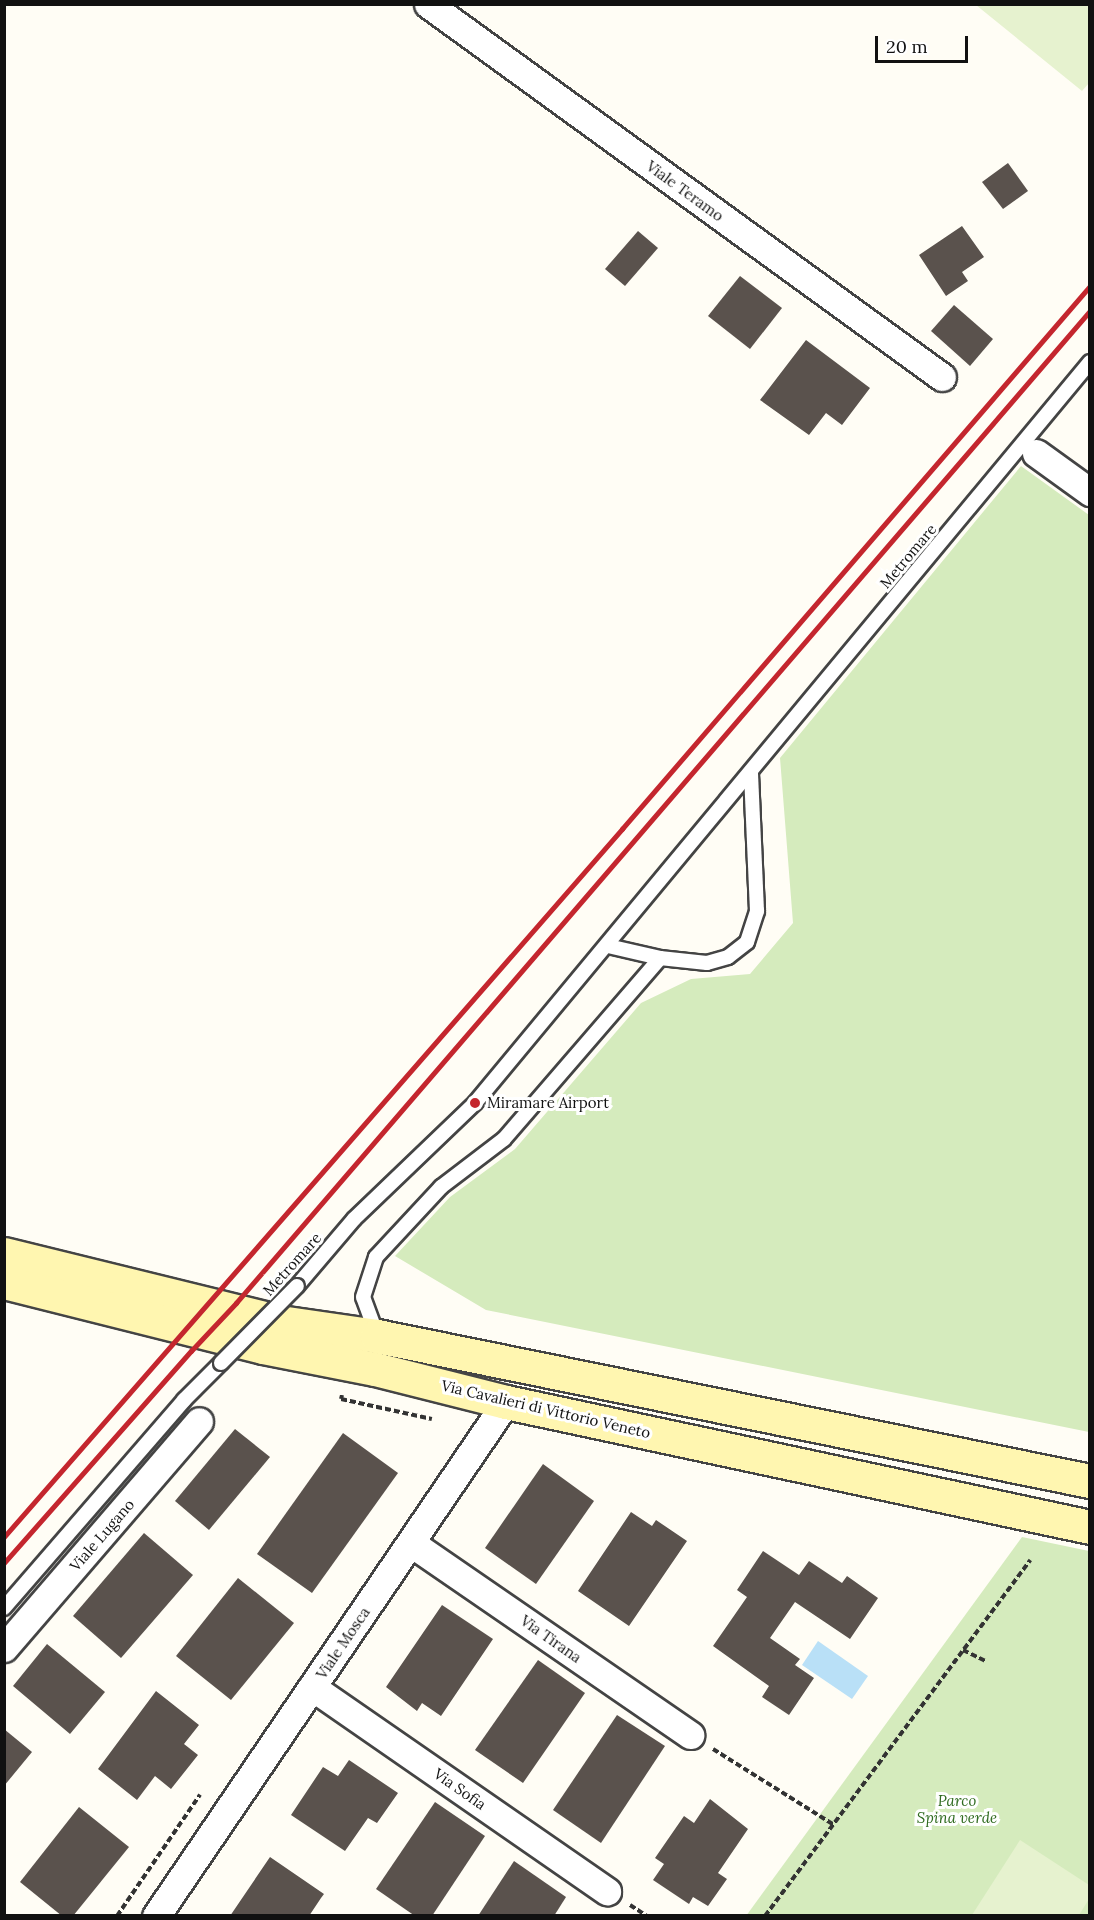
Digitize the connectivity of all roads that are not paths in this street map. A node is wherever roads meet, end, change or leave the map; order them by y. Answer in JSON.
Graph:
{"nodes":[{"id":1,"x":428,"y":4,"type":"edge"},
{"id":2,"x":1089,"y":362,"type":"edge"},
{"id":3,"x":942,"y":377,"type":"dead end"},
{"id":4,"x":1036,"y":453,"type":"dead end"},
{"id":5,"x":1089,"y":492,"type":"edge"},
{"id":6,"x":751,"y":772,"type":"junction"},
{"id":7,"x":608,"y":946,"type":"junction"},
{"id":8,"x":660,"y":958,"type":"junction"},
{"id":9,"x":4,"y":1254,"type":"edge"},
{"id":10,"x":4,"y":1282,"type":"edge"},
{"id":11,"x":376,"y":1352,"type":"junction"},
{"id":12,"x":519,"y":1365,"type":"junction"},
{"id":13,"x":506,"y":1402,"type":"junction"},
{"id":14,"x":199,"y":1421,"type":"dead end"},
{"id":15,"x":1089,"y":1481,"type":"edge"},
{"id":16,"x":1089,"y":1527,"type":"edge"},
{"id":17,"x":411,"y":1543,"type":"junction"},
{"id":18,"x":4,"y":1608,"type":"edge"},
{"id":19,"x":4,"y":1648,"type":"edge"},
{"id":20,"x":312,"y":1687,"type":"junction"},
{"id":21,"x":690,"y":1735,"type":"road end"},
{"id":22,"x":607,"y":1891,"type":"dead end"},
{"id":23,"x":156,"y":1916,"type":"edge"}],
"edges":[{"from":1,"to":3,"type":"street","name":"Viale Teramo"},
{"from":2,"to":6,"type":"lane","name":"Metromare"},
{"from":4,"to":5,"type":"street"},
{"from":6,"to":7,"type":"lane","name":"Metromare"},
{"from":6,"to":8,"type":"lane"},
{"from":7,"to":8,"type":"lane"},
{"from":7,"to":18,"type":"lane","name":"Metromare","bridge":true},
{"from":8,"to":11,"type":"lane"},
{"from":9,"to":11,"type":"street","name":"Via Cavalieri di Vittorio Veneto"},
{"from":10,"to":11,"type":"street","name":"Via Cavalieri di Vittorio Veneto"},
{"from":11,"to":12,"type":"street","name":"Via Cavalieri di Vittorio Veneto"},
{"from":11,"to":13,"type":"street","name":"Via Cavalieri di Vittorio Veneto"},
{"from":12,"to":13,"type":"street","name":"Viale Mosca"},
{"from":12,"to":15,"type":"street","name":"Via Cavalieri di Vittorio Veneto"},
{"from":13,"to":16,"type":"street","name":"Via Cavalieri di Vittorio Veneto"},
{"from":13,"to":17,"type":"street","name":"Viale Mosca"},
{"from":14,"to":19,"type":"street","name":"Viale Lugano"},
{"from":17,"to":20,"type":"street","name":"Viale Mosca"},
{"from":17,"to":21,"type":"street","name":"Via Tirana"},
{"from":20,"to":22,"type":"street","name":"Via Sofia"},
{"from":20,"to":23,"type":"street","name":"Viale Mosca"}]}
